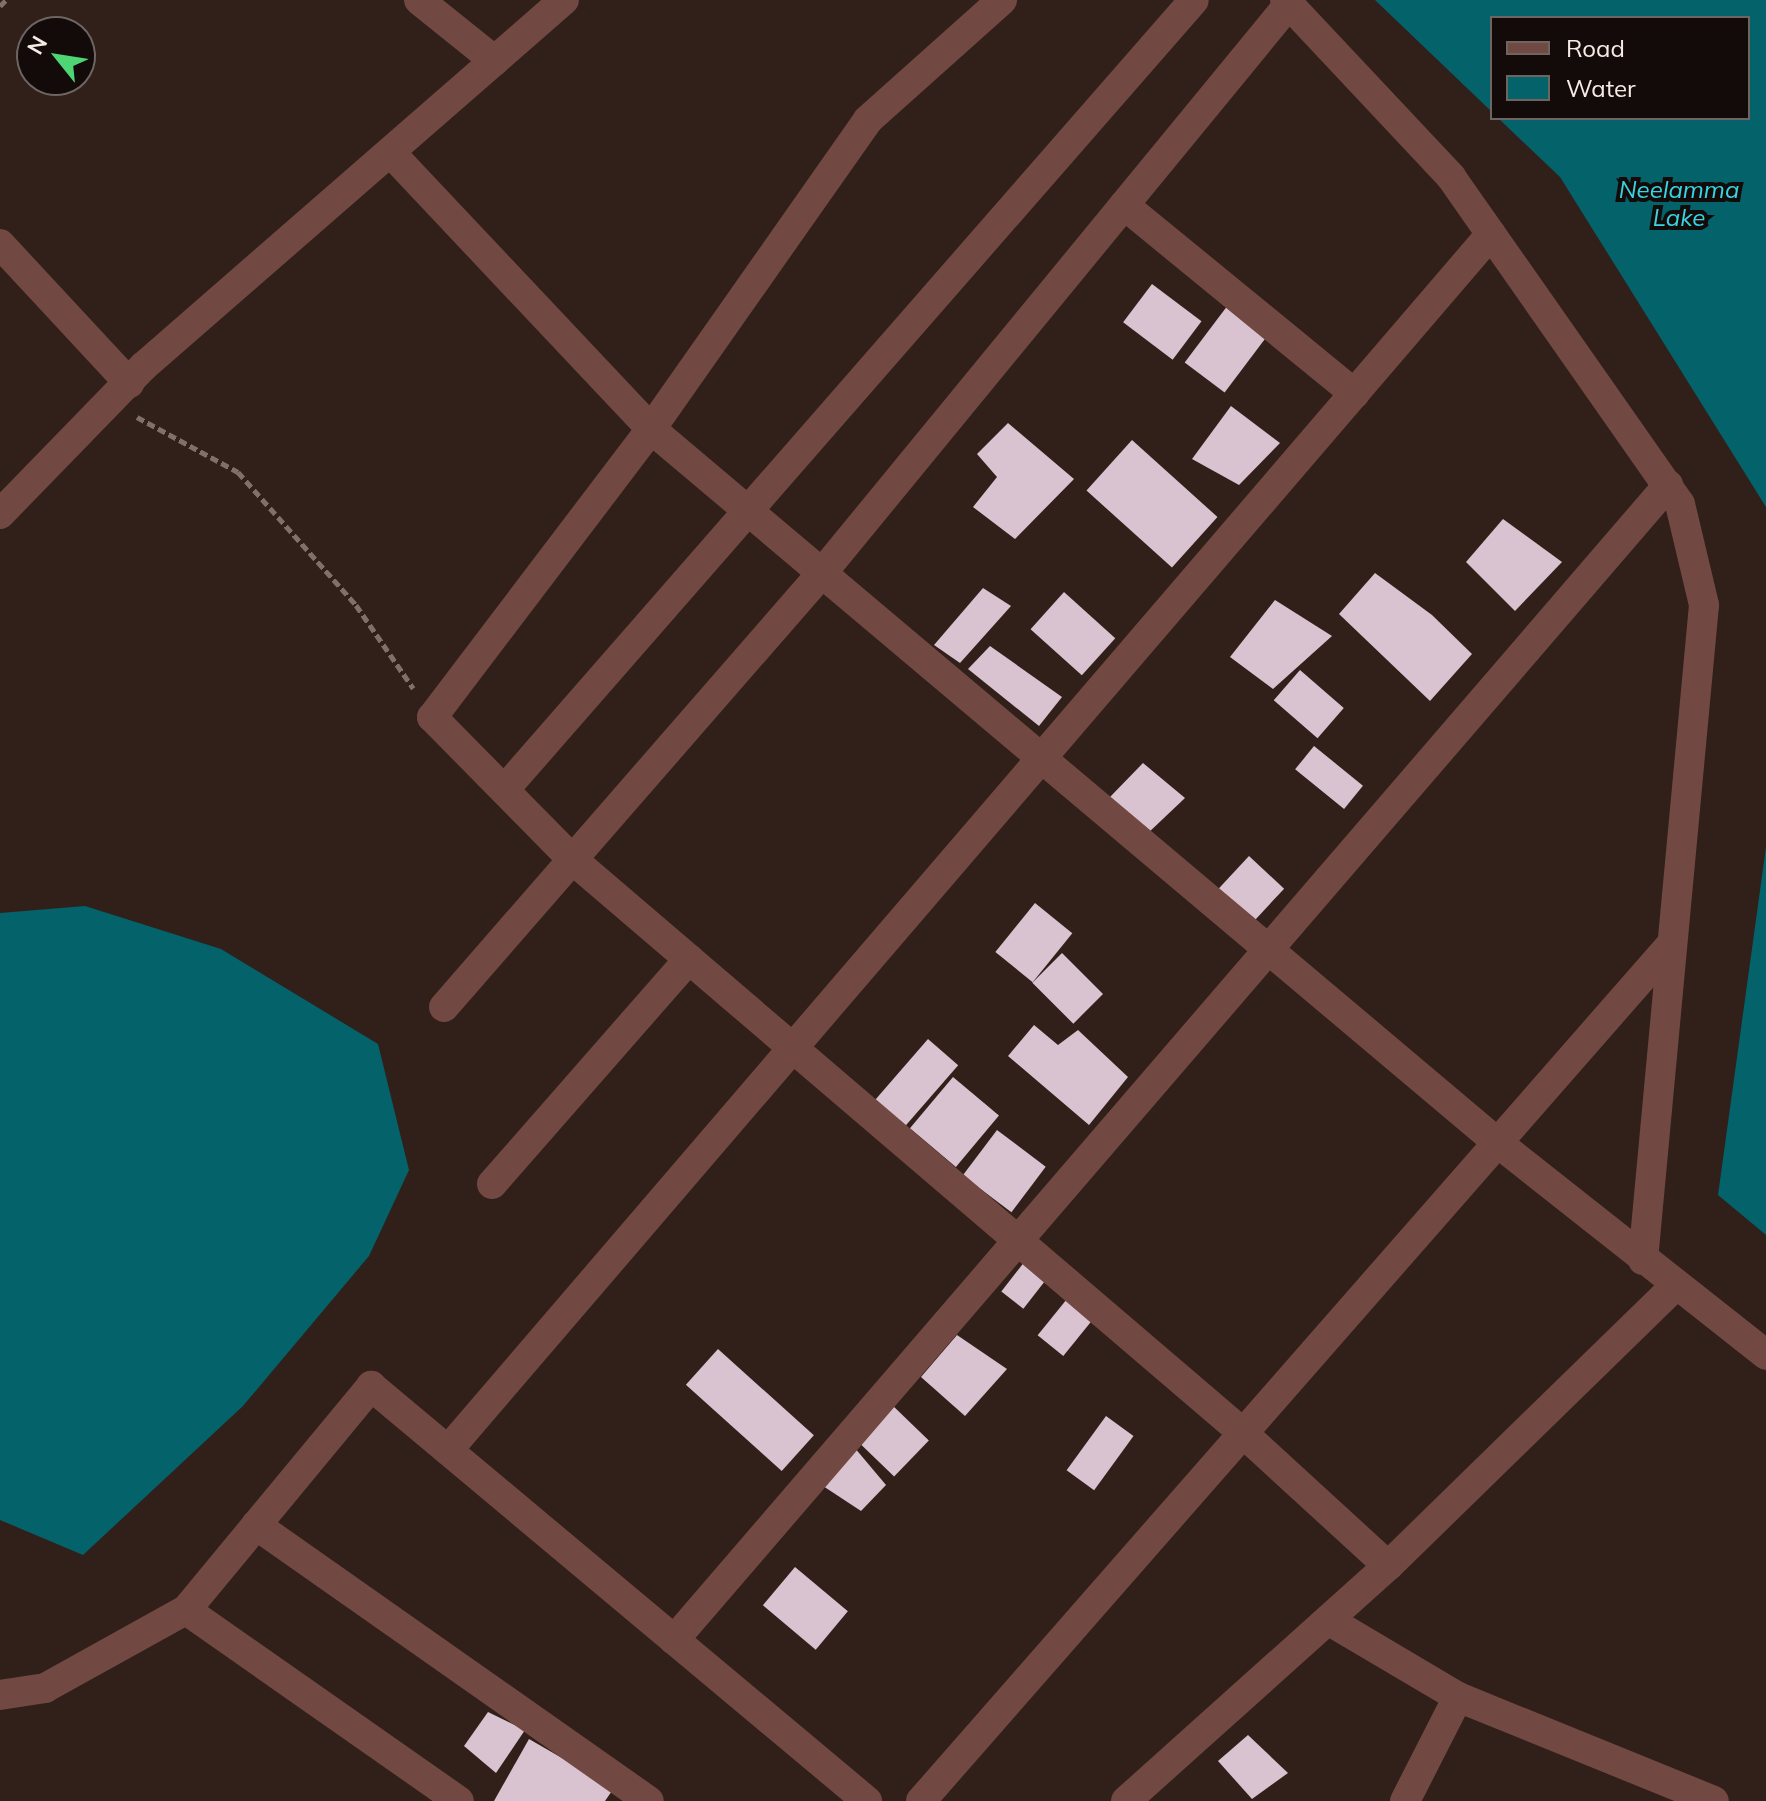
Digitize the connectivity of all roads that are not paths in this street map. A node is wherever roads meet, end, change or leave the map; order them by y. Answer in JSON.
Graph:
{"nodes":[{"id":1,"x":419,"y":0,"type":"edge"},
{"id":2,"x":564,"y":0,"type":"edge"},
{"id":3,"x":1002,"y":0,"type":"edge"},
{"id":4,"x":1194,"y":0,"type":"edge"},
{"id":5,"x":1287,"y":2,"type":"edge"},
{"id":6,"x":495,"y":61,"type":"junction"},
{"id":7,"x":391,"y":153,"type":"junction"},
{"id":8,"x":1124,"y":205,"type":"junction"},
{"id":9,"x":1491,"y":234,"type":"junction"},
{"id":10,"x":0,"y":244,"type":"edge"},
{"id":11,"x":120,"y":393,"type":"junction"},
{"id":12,"x":1355,"y":394,"type":"junction"},
{"id":13,"x":651,"y":429,"type":"junction"},
{"id":14,"x":1668,"y":485,"type":"junction"},
{"id":15,"x":745,"y":508,"type":"junction"},
{"id":16,"x":0,"y":514,"type":"edge"},
{"id":17,"x":822,"y":573,"type":"junction"},
{"id":18,"x":1044,"y":760,"type":"junction"},
{"id":19,"x":505,"y":789,"type":"junction"},
{"id":20,"x":573,"y":860,"type":"junction"},
{"id":21,"x":1669,"y":947,"type":"junction"},
{"id":22,"x":1268,"y":949,"type":"junction"},
{"id":23,"x":689,"y":959,"type":"junction"},
{"id":24,"x":444,"y":1007,"type":"dead end"},
{"id":25,"x":794,"y":1049,"type":"junction"},
{"id":26,"x":1498,"y":1143,"type":"junction"},
{"id":27,"x":492,"y":1184,"type":"dead end"},
{"id":28,"x":1019,"y":1239,"type":"junction"},
{"id":29,"x":1643,"y":1260,"type":"junction"},
{"id":30,"x":1675,"y":1286,"type":"junction"},
{"id":31,"x":1766,"y":1355,"type":"edge"},
{"id":32,"x":1244,"y":1434,"type":"junction"},
{"id":33,"x":448,"y":1450,"type":"junction"},
{"id":34,"x":256,"y":1525,"type":"junction"},
{"id":35,"x":1388,"y":1566,"type":"junction"},
{"id":36,"x":186,"y":1610,"type":"junction"},
{"id":37,"x":1328,"y":1620,"type":"junction"},
{"id":38,"x":674,"y":1640,"type":"junction"},
{"id":39,"x":0,"y":1695,"type":"edge"},
{"id":40,"x":1458,"y":1697,"type":"junction"},
{"id":41,"x":459,"y":1801,"type":"edge"},
{"id":42,"x":649,"y":1801,"type":"edge"},
{"id":43,"x":867,"y":1801,"type":"edge"},
{"id":44,"x":921,"y":1801,"type":"edge"},
{"id":45,"x":1126,"y":1801,"type":"edge"},
{"id":46,"x":1405,"y":1801,"type":"edge"},
{"id":47,"x":1714,"y":1801,"type":"edge"}],
"edges":[{"from":1,"to":6,"type":"street"},
{"from":2,"to":6,"type":"street"},
{"from":3,"to":13,"type":"street"},
{"from":4,"to":15,"type":"street"},
{"from":5,"to":8,"type":"street"},
{"from":5,"to":9,"type":"street"},
{"from":6,"to":7,"type":"street"},
{"from":7,"to":11,"type":"street"},
{"from":7,"to":13,"type":"street"},
{"from":8,"to":12,"type":"street"},
{"from":8,"to":17,"type":"street"},
{"from":9,"to":12,"type":"street"},
{"from":9,"to":14,"type":"street"},
{"from":10,"to":11,"type":"street"},
{"from":11,"to":16,"type":"street"},
{"from":12,"to":18,"type":"street"},
{"from":13,"to":15,"type":"street"},
{"from":13,"to":19,"type":"street"},
{"from":14,"to":21,"type":"street"},
{"from":14,"to":22,"type":"street"},
{"from":15,"to":17,"type":"street"},
{"from":15,"to":19,"type":"street"},
{"from":17,"to":18,"type":"street"},
{"from":17,"to":20,"type":"street"},
{"from":18,"to":22,"type":"street"},
{"from":18,"to":25,"type":"street"},
{"from":19,"to":20,"type":"street"},
{"from":20,"to":23,"type":"street"},
{"from":20,"to":24,"type":"street"},
{"from":21,"to":26,"type":"street"},
{"from":21,"to":29,"type":"street"},
{"from":22,"to":26,"type":"street"},
{"from":22,"to":28,"type":"street"},
{"from":23,"to":25,"type":"street"},
{"from":23,"to":27,"type":"street"},
{"from":25,"to":28,"type":"street"},
{"from":25,"to":33,"type":"street"},
{"from":26,"to":29,"type":"street"},
{"from":26,"to":32,"type":"street"},
{"from":28,"to":32,"type":"street"},
{"from":28,"to":38,"type":"street"},
{"from":29,"to":30,"type":"street"},
{"from":30,"to":31,"type":"street"},
{"from":30,"to":35,"type":"street"},
{"from":32,"to":35,"type":"street"},
{"from":32,"to":44,"type":"street"},
{"from":33,"to":34,"type":"street"},
{"from":33,"to":38,"type":"street"},
{"from":34,"to":36,"type":"street"},
{"from":34,"to":42,"type":"street"},
{"from":35,"to":37,"type":"street"},
{"from":36,"to":39,"type":"street"},
{"from":36,"to":41,"type":"street"},
{"from":37,"to":40,"type":"street"},
{"from":37,"to":45,"type":"street"},
{"from":38,"to":43,"type":"street"},
{"from":40,"to":46,"type":"street"},
{"from":40,"to":47,"type":"street"}]}
